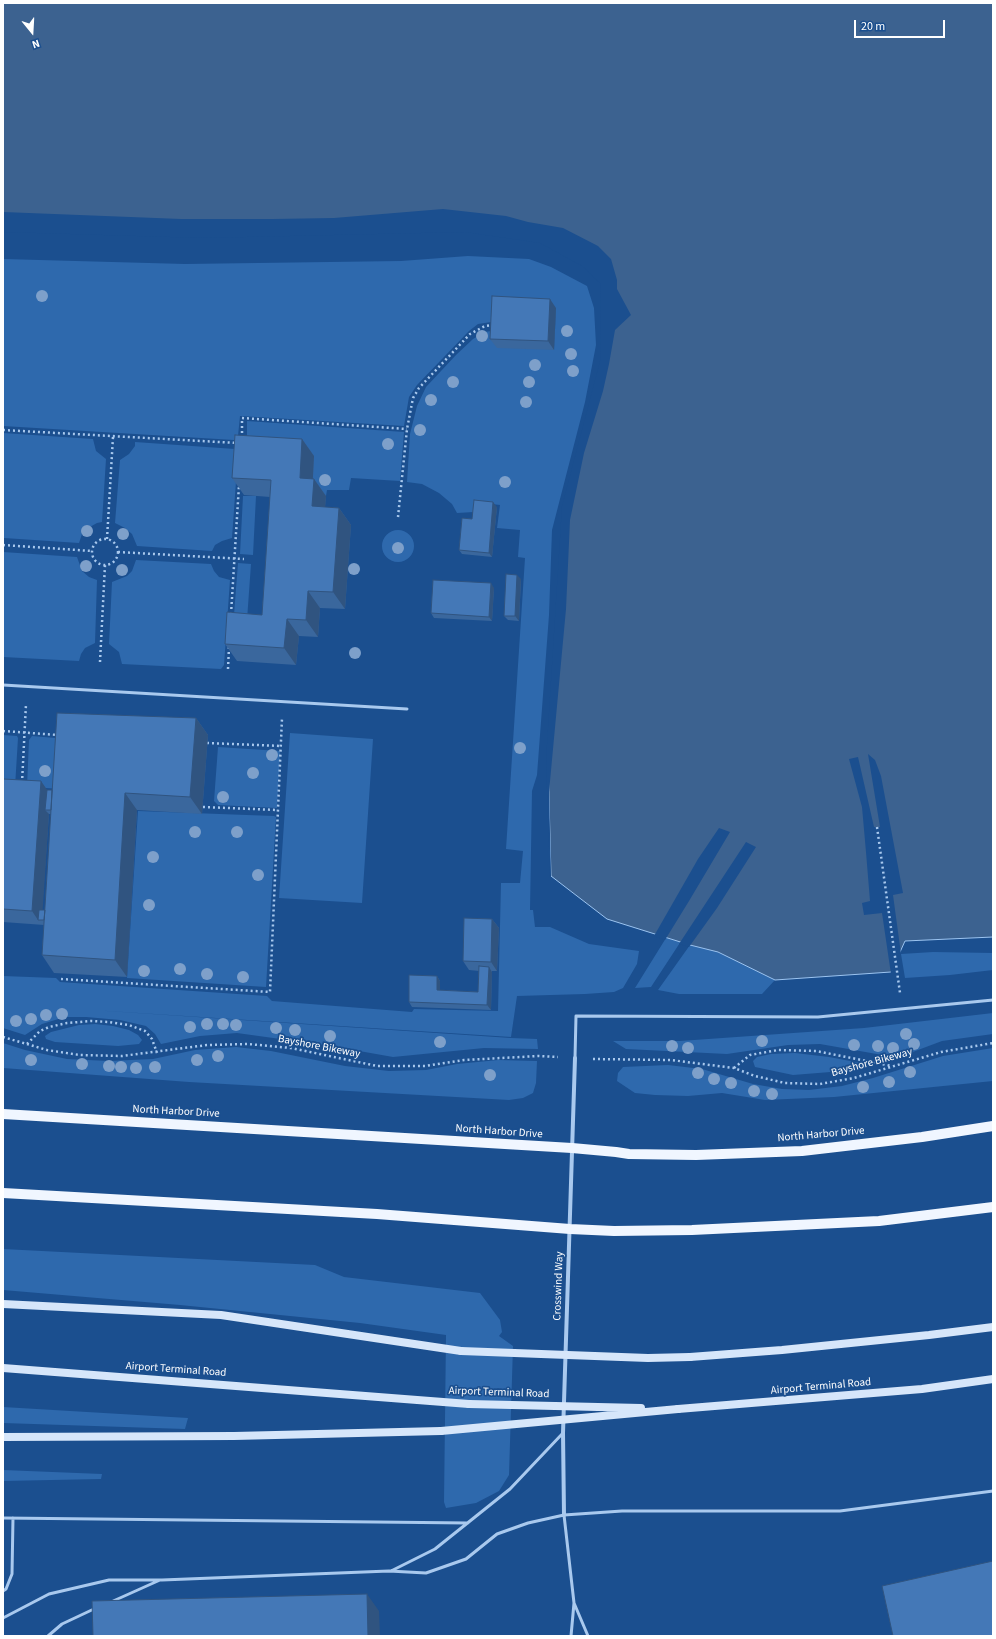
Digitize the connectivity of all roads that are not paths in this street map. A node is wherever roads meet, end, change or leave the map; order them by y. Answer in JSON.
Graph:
{"nodes":[{"id":1,"x":3,"y":685,"type":"edge"},
{"id":2,"x":407,"y":709,"type":"dead end"},
{"id":3,"x":993,"y":1000,"type":"edge"},
{"id":4,"x":575,"y":1058,"type":"joint"},
{"id":5,"x":3,"y":1114,"type":"edge"},
{"id":6,"x":993,"y":1126,"type":"edge"},
{"id":7,"x":572,"y":1148,"type":"junction"},
{"id":8,"x":3,"y":1193,"type":"edge"},
{"id":9,"x":993,"y":1207,"type":"edge"},
{"id":10,"x":570,"y":1229,"type":"junction"},
{"id":11,"x":3,"y":1304,"type":"edge"},
{"id":12,"x":993,"y":1327,"type":"edge"},
{"id":13,"x":3,"y":1368,"type":"edge"},
{"id":14,"x":993,"y":1379,"type":"edge"},
{"id":15,"x":678,"y":1409,"type":"junction"},
{"id":16,"x":563,"y":1433,"type":"junction"},
{"id":17,"x":3,"y":1437,"type":"edge"},
{"id":18,"x":993,"y":1491,"type":"edge"},
{"id":19,"x":564,"y":1515,"type":"junction"},
{"id":20,"x":3,"y":1518,"type":"edge"},
{"id":21,"x":13,"y":1518,"type":"junction"},
{"id":22,"x":468,"y":1522,"type":"junction"},
{"id":23,"x":389,"y":1571,"type":"junction"},
{"id":24,"x":162,"y":1580,"type":"junction"},
{"id":25,"x":3,"y":1591,"type":"edge"},
{"id":26,"x":574,"y":1603,"type":"junction"},
{"id":27,"x":106,"y":1604,"type":"edge"},
{"id":28,"x":98,"y":1608,"type":"edge"},
{"id":29,"x":3,"y":1618,"type":"edge"},
{"id":30,"x":48,"y":1636,"type":"edge"},
{"id":31,"x":571,"y":1636,"type":"edge"},
{"id":32,"x":588,"y":1636,"type":"edge"}],
"edges":[{"from":1,"to":2,"type":"lane"},
{"from":3,"to":4,"type":"lane"},
{"from":4,"to":7,"type":"street","name":"Crosswind Way"},
{"from":5,"to":7,"type":"main road","name":"North Harbor Drive"},
{"from":6,"to":7,"type":"main road","name":"North Harbor Drive"},
{"from":7,"to":10,"type":"street","name":"Crosswind Way"},
{"from":8,"to":10,"type":"main road"},
{"from":9,"to":10,"type":"main road"},
{"from":10,"to":16,"type":"street","name":"Crosswind Way"},
{"from":11,"to":12,"type":"main road","bridge":true},
{"from":13,"to":15,"type":"main road","name":"Airport Terminal Road","bridge":true},
{"from":14,"to":15,"type":"main road","name":"Airport Terminal Road"},
{"from":15,"to":17,"type":"main road","bridge":true},
{"from":16,"to":19,"type":"street","name":"Crosswind Way"},
{"from":16,"to":22,"type":"lane"},
{"from":18,"to":19,"type":"lane"},
{"from":19,"to":23,"type":"lane"},
{"from":19,"to":26,"type":"lane"},
{"from":20,"to":21,"type":"lane"},
{"from":21,"to":22,"type":"lane"},
{"from":21,"to":25,"type":"lane"},
{"from":22,"to":23,"type":"lane"},
{"from":23,"to":24,"type":"lane"},
{"from":24,"to":27,"type":"lane"},
{"from":24,"to":29,"type":"lane"},
{"from":26,"to":31,"type":"lane"},
{"from":26,"to":32,"type":"lane"},
{"from":28,"to":30,"type":"lane"}]}
